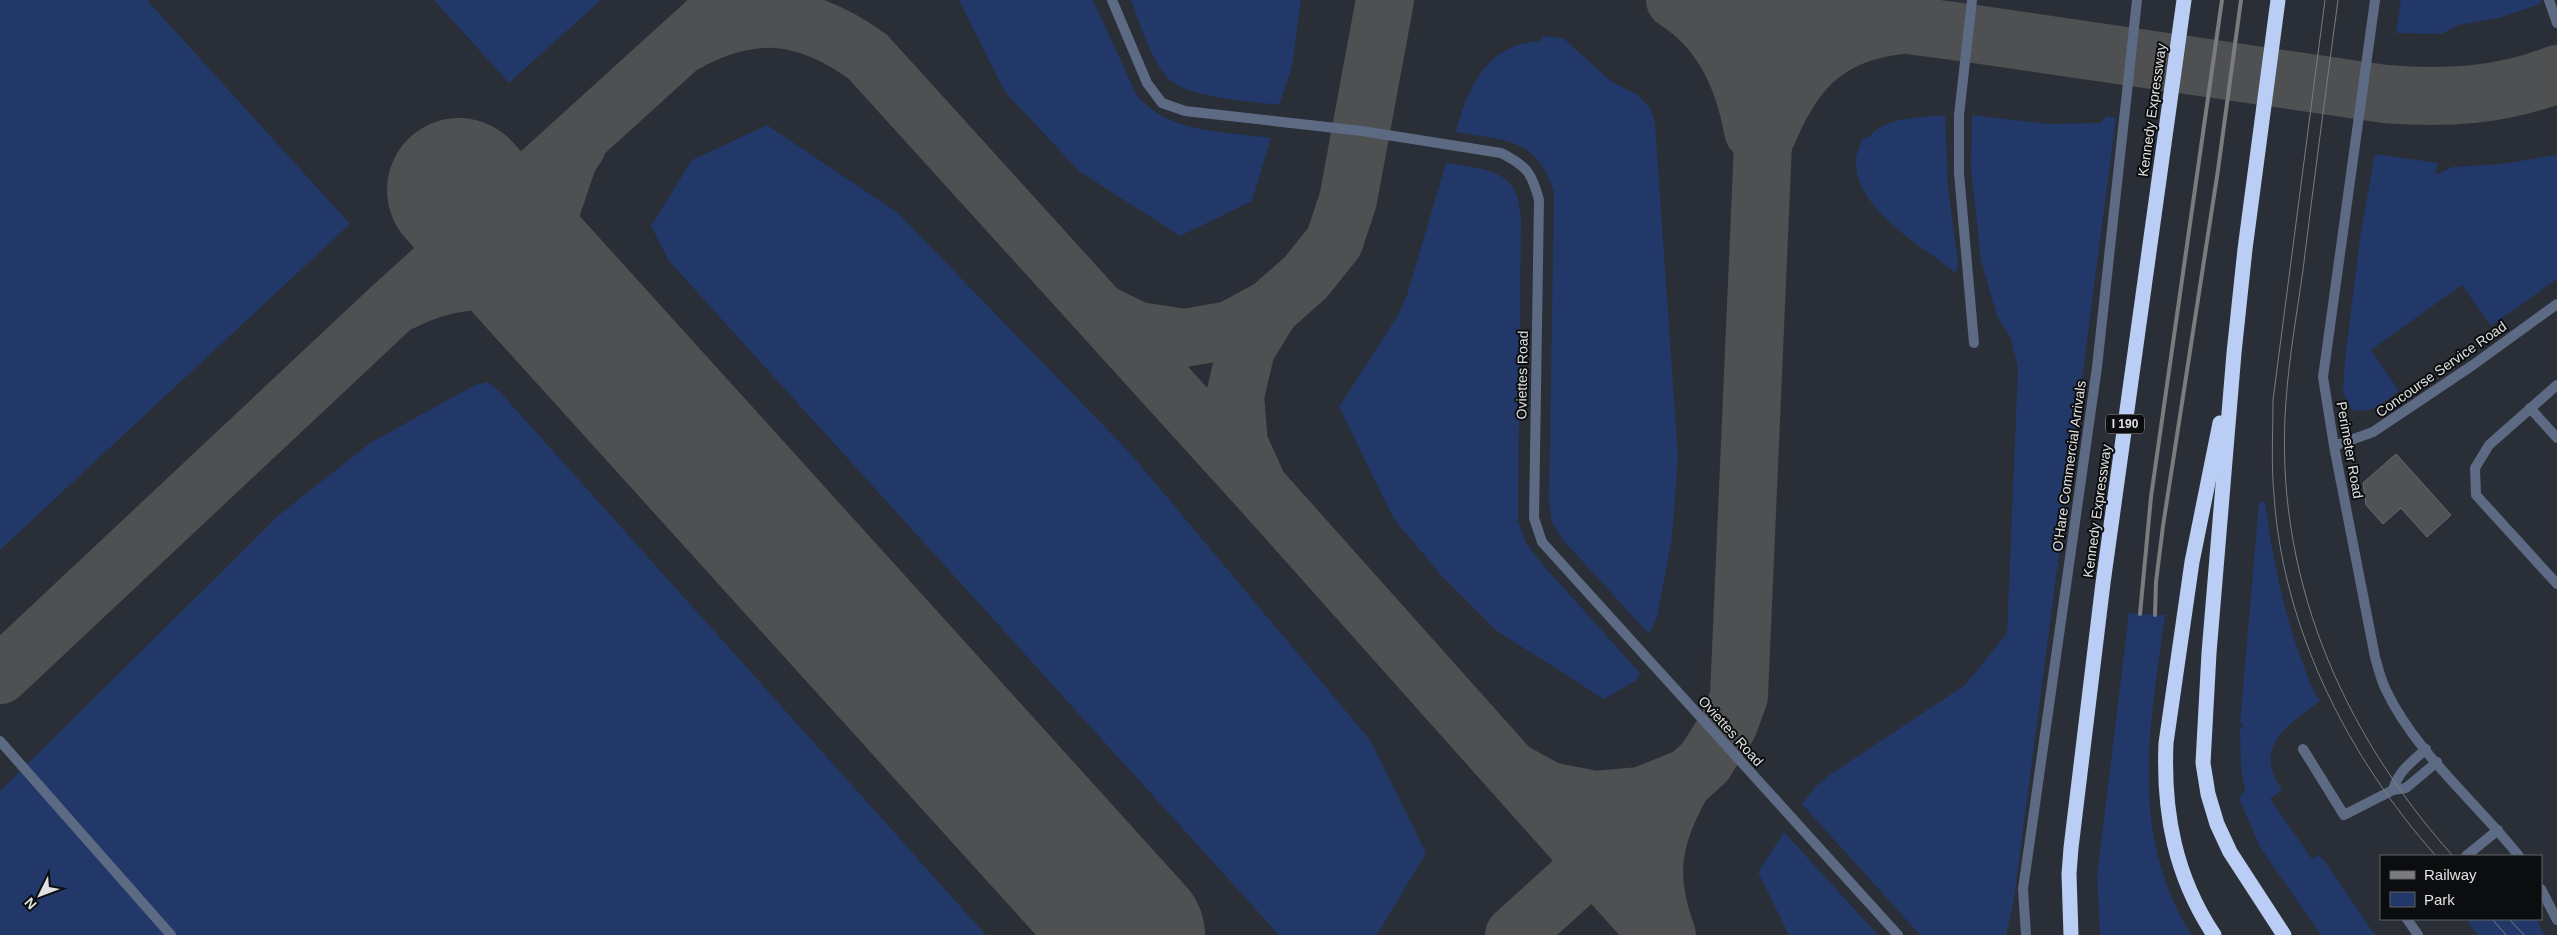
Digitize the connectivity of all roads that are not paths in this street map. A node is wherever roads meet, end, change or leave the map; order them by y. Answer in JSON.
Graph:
{"nodes":[{"id":1,"x":1112,"y":0,"type":"edge"},
{"id":2,"x":1972,"y":0,"type":"edge"},
{"id":3,"x":2137,"y":0,"type":"edge"},
{"id":4,"x":2184,"y":0,"type":"edge"},
{"id":5,"x":2278,"y":0,"type":"edge"},
{"id":6,"x":2375,"y":0,"type":"edge"},
{"id":7,"x":2549,"y":0,"type":"edge"},
{"id":8,"x":2557,"y":23,"type":"edge"},
{"id":9,"x":2557,"y":304,"type":"edge"},
{"id":10,"x":1974,"y":343,"type":"dead end"},
{"id":11,"x":2234,"y":353,"type":"junction"},
{"id":12,"x":2557,"y":385,"type":"edge"},
{"id":13,"x":2530,"y":408,"type":"junction"},
{"id":14,"x":2557,"y":438,"type":"edge"},
{"id":15,"x":2334,"y":446,"type":"junction"},
{"id":16,"x":2557,"y":584,"type":"edge"},
{"id":17,"x":0,"y":741,"type":"edge"},
{"id":18,"x":2303,"y":749,"type":"dead end"},
{"id":19,"x":2426,"y":749,"type":"junction"},
{"id":20,"x":2437,"y":762,"type":"junction"},
{"id":21,"x":2393,"y":790,"type":"junction"},
{"id":22,"x":2498,"y":830,"type":"junction"},
{"id":23,"x":2467,"y":855,"type":"edge"},
{"id":24,"x":2518,"y":855,"type":"edge"},
{"id":25,"x":2542,"y":892,"type":"edge"},
{"id":26,"x":2408,"y":920,"type":"edge"},
{"id":27,"x":2557,"y":920,"type":"edge"},
{"id":28,"x":171,"y":935,"type":"edge"},
{"id":29,"x":1898,"y":935,"type":"edge"},
{"id":30,"x":2026,"y":935,"type":"edge"},
{"id":31,"x":2071,"y":935,"type":"edge"},
{"id":32,"x":2214,"y":935,"type":"edge"},
{"id":33,"x":2284,"y":935,"type":"edge"},
{"id":34,"x":2418,"y":935,"type":"edge"}],
"edges":[{"from":1,"to":29,"type":"lane","name":"Oviettes Road"},
{"from":2,"to":10,"type":"lane"},
{"from":3,"to":30,"type":"lane","name":"O'Hare Commercial Arrivals"},
{"from":4,"to":31,"type":"highway","name":"Kennedy Expressway","number":"I 190"},
{"from":5,"to":11,"type":"highway"},
{"from":6,"to":15,"type":"lane","name":"Perimeter Road"},
{"from":7,"to":8,"type":"lane"},
{"from":9,"to":15,"type":"lane","name":"Concourse Service Road"},
{"from":11,"to":32,"type":"highway"},
{"from":11,"to":33,"type":"highway"},
{"from":12,"to":13,"type":"lane"},
{"from":13,"to":14,"type":"lane"},
{"from":13,"to":16,"type":"lane"},
{"from":15,"to":19,"type":"lane","name":"Perimeter Road"},
{"from":17,"to":28,"type":"lane"},
{"from":18,"to":21,"type":"lane"},
{"from":19,"to":20,"type":"lane","name":"Perimeter Road"},
{"from":19,"to":21,"type":"lane"},
{"from":20,"to":21,"type":"lane"},
{"from":20,"to":22,"type":"lane","name":"Perimeter Road"},
{"from":22,"to":23,"type":"lane"},
{"from":22,"to":24,"type":"lane","name":"Perimeter Road"},
{"from":25,"to":27,"type":"lane"},
{"from":26,"to":34,"type":"lane"}]}
